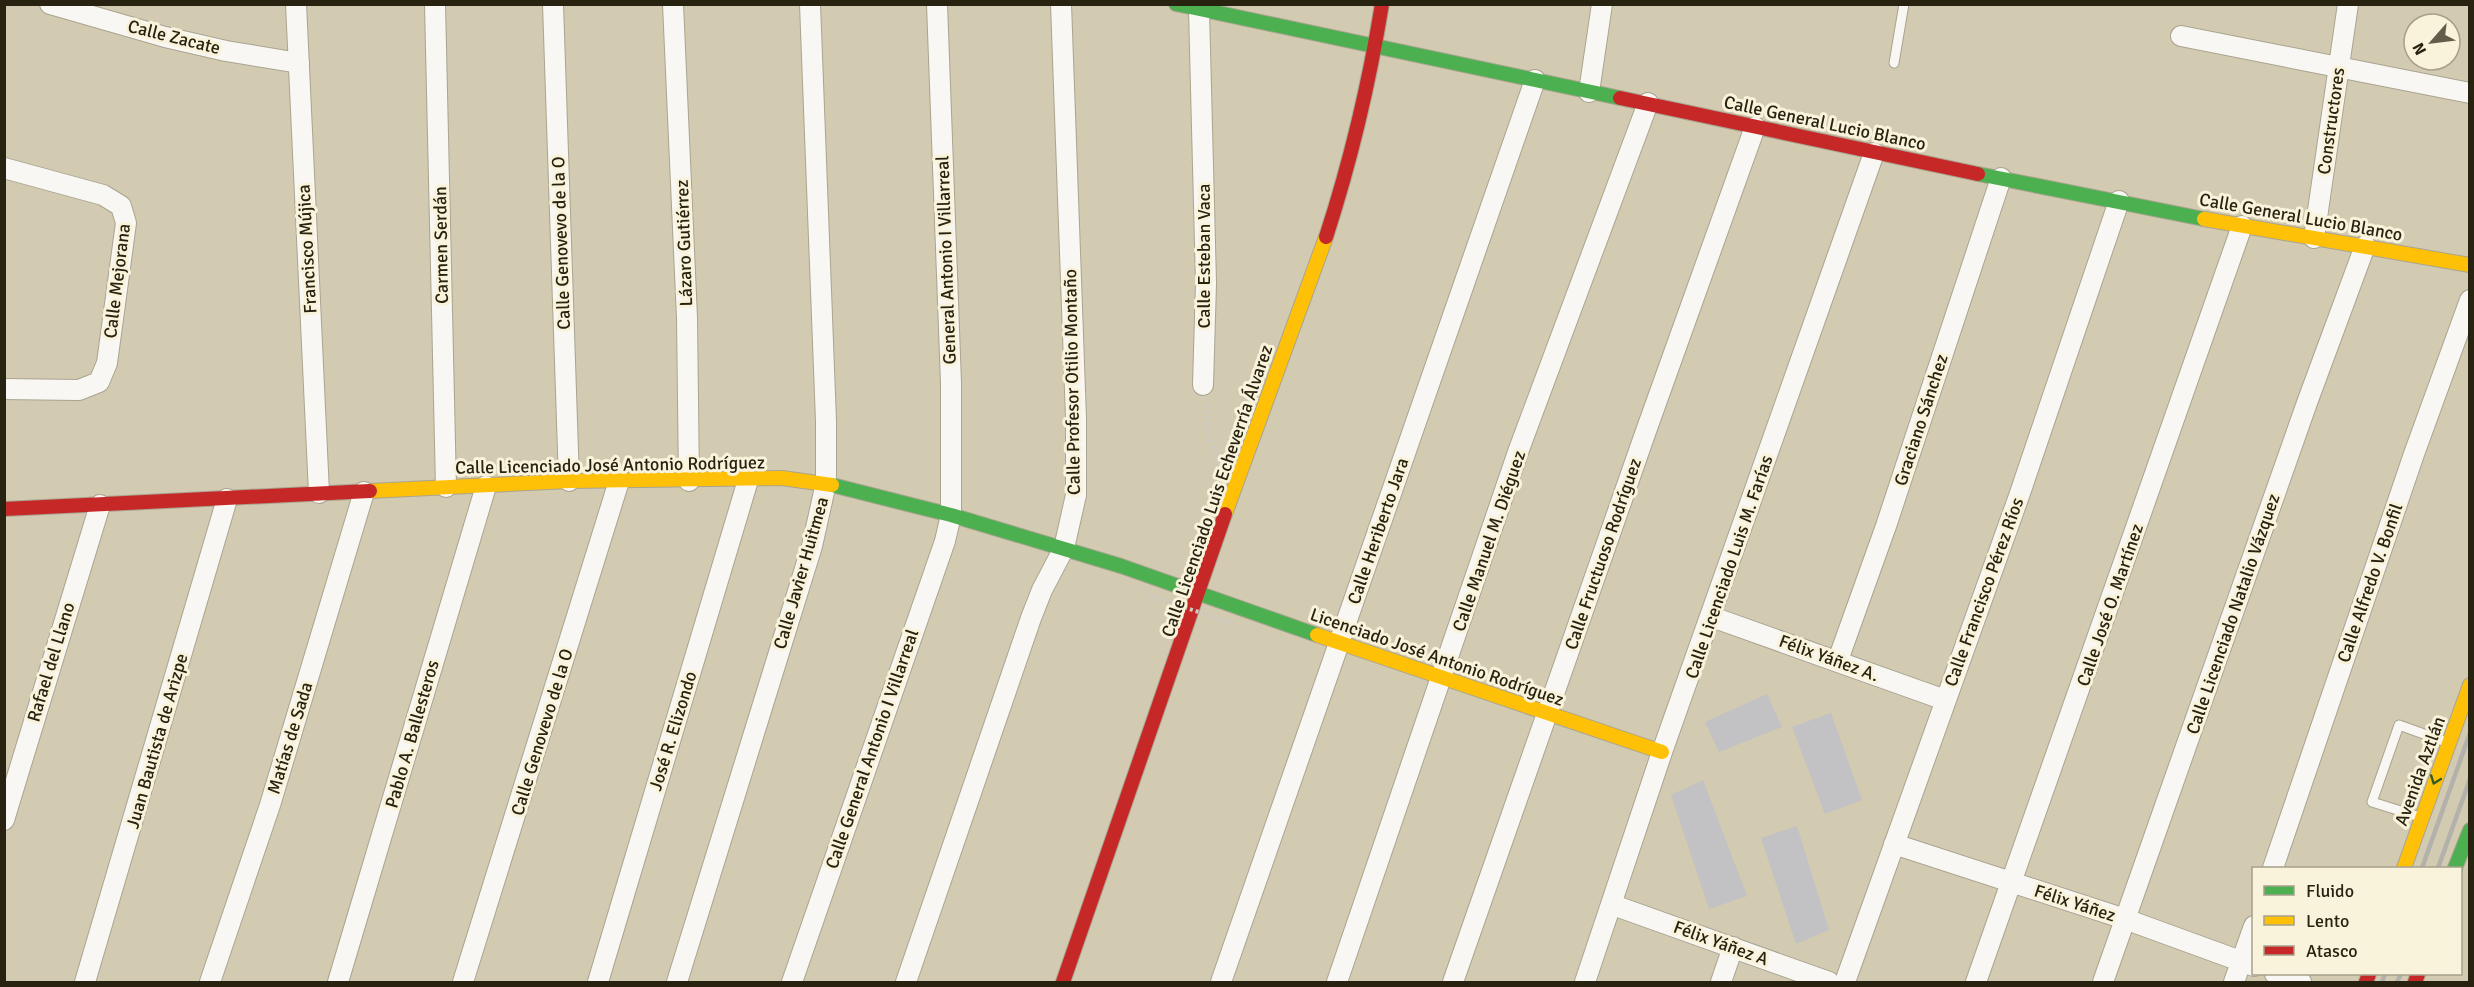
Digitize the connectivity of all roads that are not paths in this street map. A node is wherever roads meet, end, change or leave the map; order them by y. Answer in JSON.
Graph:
{"nodes":[{"id":1,"x":50,"y":4,"type":"edge"},
{"id":2,"x":296,"y":4,"type":"edge"},
{"id":3,"x":435,"y":4,"type":"edge"},
{"id":4,"x":553,"y":4,"type":"edge"},
{"id":5,"x":673,"y":4,"type":"edge"},
{"id":6,"x":810,"y":4,"type":"edge"},
{"id":7,"x":937,"y":4,"type":"edge"},
{"id":8,"x":1061,"y":4,"type":"edge"},
{"id":9,"x":1176,"y":4,"type":"edge"},
{"id":10,"x":1382,"y":4,"type":"edge"},
{"id":11,"x":1602,"y":4,"type":"edge"},
{"id":12,"x":1904,"y":4,"type":"edge"},
{"id":13,"x":2348,"y":4,"type":"edge"},
{"id":14,"x":72,"y":7,"type":"edge"},
{"id":15,"x":1199,"y":10,"type":"junction"},
{"id":16,"x":2181,"y":36,"type":"dead end"},
{"id":17,"x":1377,"y":46,"type":"junction"},
{"id":18,"x":299,"y":63,"type":"junction"},
{"id":19,"x":1894,"y":63,"type":"dead end"},
{"id":20,"x":2338,"y":68,"type":"junction"},
{"id":21,"x":1535,"y":80,"type":"junction"},
{"id":22,"x":1589,"y":92,"type":"junction"},
{"id":23,"x":2469,"y":93,"type":"edge"},
{"id":24,"x":1648,"y":103,"type":"junction"},
{"id":25,"x":1755,"y":127,"type":"junction"},
{"id":26,"x":1874,"y":153,"type":"junction"},
{"id":27,"x":4,"y":168,"type":"edge"},
{"id":28,"x":2001,"y":178,"type":"junction"},
{"id":29,"x":2119,"y":201,"type":"junction"},
{"id":30,"x":2242,"y":226,"type":"junction"},
{"id":31,"x":2314,"y":238,"type":"junction"},
{"id":32,"x":2365,"y":246,"type":"junction"},
{"id":33,"x":2469,"y":265,"type":"edge"},
{"id":34,"x":2469,"y":300,"type":"edge"},
{"id":35,"x":1203,"y":385,"type":"road end"},
{"id":36,"x":4,"y":389,"type":"edge"},
{"id":37,"x":748,"y":480,"type":"junction"},
{"id":38,"x":619,"y":481,"type":"junction"},
{"id":39,"x":689,"y":481,"type":"junction"},
{"id":40,"x":569,"y":482,"type":"junction"},
{"id":41,"x":826,"y":483,"type":"junction"},
{"id":42,"x":446,"y":486,"type":"junction"},
{"id":43,"x":486,"y":486,"type":"junction"},
{"id":44,"x":364,"y":492,"type":"junction"},
{"id":45,"x":319,"y":493,"type":"junction"},
{"id":46,"x":227,"y":499,"type":"junction"},
{"id":47,"x":100,"y":505,"type":"junction"},
{"id":48,"x":4,"y":509,"type":"edge"},
{"id":49,"x":951,"y":515,"type":"junction"},
{"id":50,"x":1064,"y":548,"type":"junction"},
{"id":51,"x":1200,"y":593,"type":"junction"},
{"id":52,"x":1712,"y":617,"type":"junction"},
{"id":53,"x":1340,"y":642,"type":"junction"},
{"id":54,"x":1838,"y":660,"type":"junction"},
{"id":55,"x":1443,"y":679,"type":"junction"},
{"id":56,"x":2469,"y":685,"type":"edge"},
{"id":57,"x":1945,"y":700,"type":"junction"},
{"id":58,"x":1547,"y":715,"type":"junction"},
{"id":59,"x":2448,"y":743,"type":"junction"},
{"id":60,"x":1662,"y":752,"type":"junction"},
{"id":61,"x":2421,"y":818,"type":"junction"},
{"id":62,"x":4,"y":820,"type":"edge"},
{"id":63,"x":2469,"y":830,"type":"edge"},
{"id":64,"x":1894,"y":844,"type":"junction"},
{"id":65,"x":2273,"y":867,"type":"edge"},
{"id":66,"x":2404,"y":867,"type":"edge"},
{"id":67,"x":2456,"y":867,"type":"edge"},
{"id":68,"x":2010,"y":882,"type":"junction"},
{"id":69,"x":1613,"y":905,"type":"junction"},
{"id":70,"x":2125,"y":919,"type":"junction"},
{"id":71,"x":2252,"y":932,"type":"edge"},
{"id":72,"x":1733,"y":947,"type":"junction"},
{"id":73,"x":2247,"y":964,"type":"edge"},
{"id":74,"x":2278,"y":975,"type":"edge"},
{"id":75,"x":85,"y":982,"type":"edge"},
{"id":76,"x":210,"y":982,"type":"edge"},
{"id":77,"x":338,"y":982,"type":"edge"},
{"id":78,"x":463,"y":982,"type":"edge"},
{"id":79,"x":598,"y":982,"type":"edge"},
{"id":80,"x":677,"y":982,"type":"edge"},
{"id":81,"x":792,"y":982,"type":"edge"},
{"id":82,"x":906,"y":982,"type":"edge"},
{"id":83,"x":1063,"y":982,"type":"edge"},
{"id":84,"x":1221,"y":982,"type":"edge"},
{"id":85,"x":1337,"y":982,"type":"edge"},
{"id":86,"x":1453,"y":982,"type":"edge"},
{"id":87,"x":1586,"y":982,"type":"edge"},
{"id":88,"x":1721,"y":982,"type":"edge"},
{"id":89,"x":1828,"y":982,"type":"edge"},
{"id":90,"x":1845,"y":982,"type":"edge"},
{"id":91,"x":1976,"y":982,"type":"edge"},
{"id":92,"x":2103,"y":982,"type":"edge"},
{"id":93,"x":2234,"y":982,"type":"edge"},
{"id":94,"x":2301,"y":982,"type":"edge"}],
"edges":[{"from":1,"to":14,"type":"street","name":"Calle Zacate"},
{"from":2,"to":18,"type":"street","name":"Francisco Mújica"},
{"from":3,"to":42,"type":"street","name":"Carmen Serdán"},
{"from":4,"to":40,"type":"street","name":"Calle Genovevo de la O"},
{"from":5,"to":39,"type":"street","name":"Lázaro Gutiérrez"},
{"from":6,"to":41,"type":"street","name":"Calle Javier Huitmea"},
{"from":7,"to":49,"type":"street","name":"General Antonio I Villarreal"},
{"from":8,"to":50,"type":"street","name":"Calle Profesor Otilio Montaño"},
{"from":9,"to":15,"type":"street","name":"Calle General Lucio Blanco"},
{"from":10,"to":17,"type":"street","name":"Calle Licenciado Luis Echeverría Álvarez"},
{"from":11,"to":22,"type":"street"},
{"from":12,"to":19,"type":"lane"},
{"from":13,"to":20,"type":"street","name":"Constructores"},
{"from":14,"to":18,"type":"street","name":"Calle Zacate"},
{"from":15,"to":17,"type":"street","name":"Calle General Lucio Blanco"},
{"from":15,"to":35,"type":"street","name":"Calle Esteban Vaca"},
{"from":16,"to":20,"type":"street"},
{"from":17,"to":21,"type":"street","name":"Calle General Lucio Blanco"},
{"from":17,"to":51,"type":"street","name":"Calle Licenciado Luis Echeverría Álvarez"},
{"from":18,"to":45,"type":"street","name":"Francisco Mújica"},
{"from":20,"to":23,"type":"street"},
{"from":20,"to":31,"type":"street","name":"Constructores"},
{"from":21,"to":22,"type":"street","name":"Calle General Lucio Blanco"},
{"from":21,"to":53,"type":"street","name":"Calle Heriberto Jara"},
{"from":22,"to":24,"type":"street","name":"Calle General Lucio Blanco"},
{"from":24,"to":25,"type":"street","name":"Calle General Lucio Blanco"},
{"from":24,"to":55,"type":"street","name":"Calle Manuel M. Diéguez"},
{"from":25,"to":26,"type":"street","name":"Calle General Lucio Blanco"},
{"from":25,"to":58,"type":"street","name":"Calle Fructuoso Rodríguez"},
{"from":26,"to":28,"type":"street","name":"Calle General Lucio Blanco"},
{"from":26,"to":52,"type":"street","name":"Calle Licenciado Luis M. Farías"},
{"from":27,"to":36,"type":"street","name":"Calle Mejorana"},
{"from":28,"to":29,"type":"street","name":"Calle General Lucio Blanco"},
{"from":28,"to":54,"type":"street","name":"Graciano Sánchez"},
{"from":29,"to":30,"type":"street","name":"Calle General Lucio Blanco"},
{"from":29,"to":57,"type":"street","name":"Calle Francisco Pérez Ríos"},
{"from":30,"to":31,"type":"street","name":"Calle General Lucio Blanco"},
{"from":30,"to":68,"type":"street","name":"Calle José O. Martínez"},
{"from":31,"to":32,"type":"street","name":"Calle General Lucio Blanco"},
{"from":32,"to":33,"type":"street","name":"Calle General Lucio Blanco"},
{"from":32,"to":70,"type":"street","name":"Calle Licenciado Natalio Vázquez"},
{"from":34,"to":65,"type":"street","name":"Calle Alfredo V. Bonfil"},
{"from":37,"to":39,"type":"street","name":"Calle Licenciado José Antonio Rodríguez"},
{"from":37,"to":41,"type":"street","name":"Calle Licenciado José Antonio Rodríguez"},
{"from":37,"to":79,"type":"street","name":"José R. Elizondo"},
{"from":38,"to":39,"type":"street","name":"Calle Licenciado José Antonio Rodríguez"},
{"from":38,"to":40,"type":"street","name":"Calle Licenciado José Antonio Rodríguez"},
{"from":38,"to":78,"type":"street","name":"Calle Genovevo de la O"},
{"from":40,"to":43,"type":"street","name":"Calle Licenciado José Antonio Rodríguez"},
{"from":41,"to":49,"type":"street","name":"Calle Licenciado José Antonio Rodríguez"},
{"from":41,"to":80,"type":"street","name":"Calle Javier Huitmea"},
{"from":42,"to":43,"type":"street","name":"Calle Licenciado José Antonio Rodríguez"},
{"from":42,"to":44,"type":"street","name":"Calle Licenciado José Antonio Rodríguez"},
{"from":43,"to":77,"type":"street","name":"Pablo A. Ballesteros"},
{"from":44,"to":45,"type":"street","name":"Calle Licenciado José Antonio Rodríguez"},
{"from":44,"to":76,"type":"street","name":"Matías de Sada"},
{"from":45,"to":46,"type":"street","name":"Calle Licenciado José Antonio Rodríguez"},
{"from":46,"to":47,"type":"street","name":"Calle Licenciado José Antonio Rodríguez"},
{"from":46,"to":75,"type":"street","name":"Juan Bautista de Arizpe"},
{"from":47,"to":48,"type":"street","name":"Calle Licenciado José Antonio Rodríguez"},
{"from":47,"to":62,"type":"street","name":"Rafael del Llano"},
{"from":49,"to":50,"type":"street","name":"Calle Licenciado José Antonio Rodríguez"},
{"from":49,"to":81,"type":"street","name":"Calle General Antonio I Villarreal"},
{"from":50,"to":51,"type":"street","name":"Calle Licenciado José Antonio Rodríguez"},
{"from":50,"to":82,"type":"street","name":"Calle Profesor Otilio Montaño"},
{"from":51,"to":53,"type":"street","name":"Licenciado José Antonio Rodríguez"},
{"from":51,"to":83,"type":"street","name":"Calle Licenciado Luis Echeverría Álvarez"},
{"from":52,"to":54,"type":"street","name":"Félix Yáñez A."},
{"from":52,"to":60,"type":"street","name":"Calle Licenciado Luis M. Farías"},
{"from":53,"to":55,"type":"street","name":"Licenciado José Antonio Rodríguez"},
{"from":53,"to":84,"type":"street","name":"Calle Heriberto Jara"},
{"from":54,"to":57,"type":"street","name":"Félix Yáñez A."},
{"from":55,"to":58,"type":"street","name":"Licenciado José Antonio Rodríguez"},
{"from":55,"to":85,"type":"street","name":"Calle Manuel M. Diéguez"},
{"from":56,"to":59,"type":"street","name":"Avenida Aztlán"},
{"from":57,"to":64,"type":"street","name":"Calle Francisco Pérez Ríos"},
{"from":58,"to":60,"type":"street","name":"Licenciado José Antonio Rodríguez"},
{"from":58,"to":86,"type":"street","name":"Calle Fructuoso Rodríguez"},
{"from":59,"to":61,"type":"street","name":"Avenida Aztlán","one_way":true},
{"from":59,"to":61,"type":"lane"},
{"from":60,"to":69,"type":"street","name":"Calle Licenciado Luis M. Farías"},
{"from":61,"to":66,"type":"street","name":"Avenida Aztlán"},
{"from":63,"to":67,"type":"street"},
{"from":64,"to":68,"type":"street","name":"Félix Yáñez"},
{"from":64,"to":90,"type":"street","name":"Calle Francisco Pérez Ríos"},
{"from":68,"to":70,"type":"street","name":"Félix Yáñez"},
{"from":68,"to":91,"type":"street","name":"Calle José O. Martínez"},
{"from":69,"to":72,"type":"street","name":"Félix Yáñez A"},
{"from":69,"to":87,"type":"street","name":"Calle Licenciado Luis M. Farías"},
{"from":70,"to":73,"type":"street","name":"Félix Yáñez"},
{"from":70,"to":92,"type":"street","name":"Calle Licenciado Natalio Vázquez"},
{"from":71,"to":73,"type":"street"},
{"from":72,"to":88,"type":"street"},
{"from":72,"to":89,"type":"street","name":"Félix Yáñez A"},
{"from":73,"to":93,"type":"street"},
{"from":74,"to":94,"type":"street"}]}
